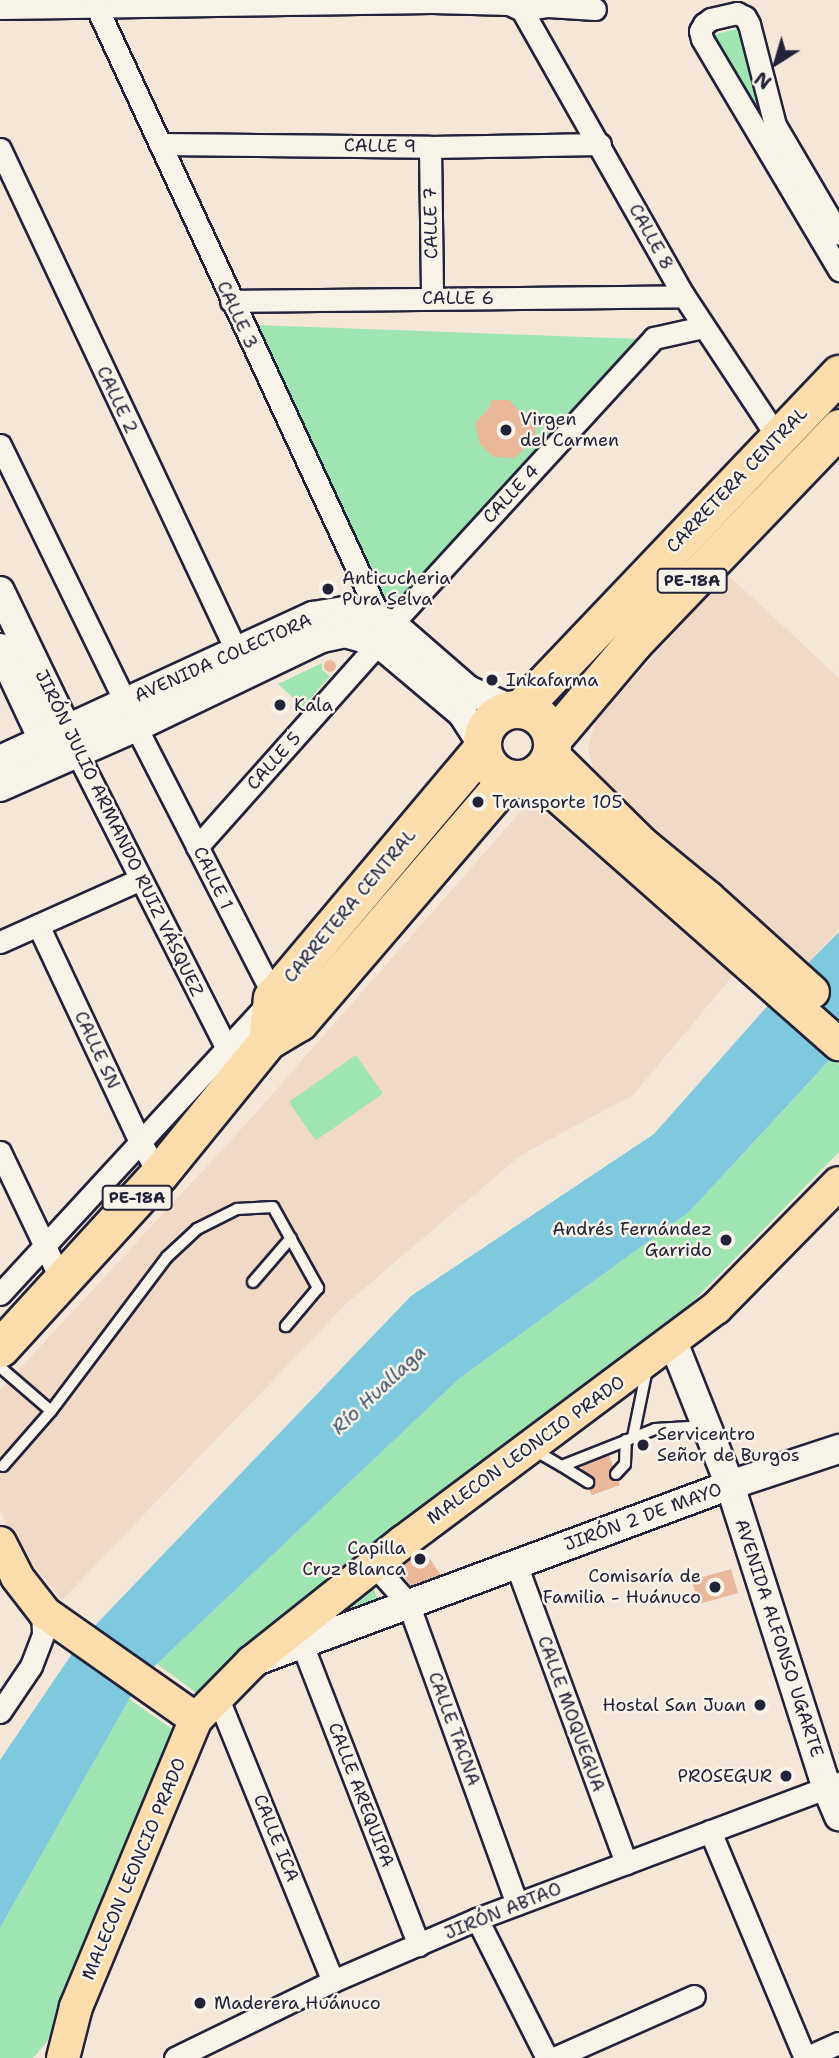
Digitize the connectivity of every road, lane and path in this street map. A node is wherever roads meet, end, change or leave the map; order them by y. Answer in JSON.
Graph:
{"nodes":[{"id":1,"x":432,"y":1,"type":"edge"},
{"id":2,"x":515,"y":7,"type":"junction"},
{"id":3,"x":738,"y":7,"type":"edge"},
{"id":4,"x":0,"y":8,"type":"edge"},
{"id":5,"x":97,"y":8,"type":"junction"},
{"id":6,"x":595,"y":9,"type":"dead end"},
{"id":7,"x":160,"y":144,"type":"junction"},
{"id":8,"x":600,"y":144,"type":"junction"},
{"id":9,"x":430,"y":147,"type":"junction"},
{"id":10,"x":0,"y":149,"type":"edge"},
{"id":11,"x":839,"y":234,"type":"edge"},
{"id":12,"x":839,"y":270,"type":"edge"},
{"id":13,"x":684,"y":296,"type":"junction"},
{"id":14,"x":432,"y":298,"type":"junction"},
{"id":15,"x":231,"y":301,"type":"junction"},
{"id":16,"x":703,"y":327,"type":"junction"},
{"id":17,"x":839,"y":374,"type":"edge"},
{"id":18,"x":839,"y":428,"type":"edge"},
{"id":19,"x":776,"y":438,"type":"junction"},
{"id":20,"x":0,"y":445,"type":"edge"},
{"id":21,"x":803,"y":466,"type":"junction"},
{"id":22,"x":0,"y":592,"type":"edge"},
{"id":23,"x":384,"y":629,"type":"junction"},
{"id":24,"x":0,"y":648,"type":"edge"},
{"id":25,"x":236,"y":650,"type":"junction"},
{"id":26,"x":516,"y":709,"type":"junction"},
{"id":27,"x":131,"y":714,"type":"junction"},
{"id":28,"x":60,"y":746,"type":"junction"},
{"id":29,"x":481,"y":746,"type":"junction"},
{"id":30,"x":551,"y":746,"type":"junction"},
{"id":31,"x":0,"y":760,"type":"edge"},
{"id":32,"x":515,"y":779,"type":"junction"},
{"id":33,"x":0,"y":787,"type":"edge"},
{"id":34,"x":197,"y":846,"type":"junction"},
{"id":35,"x":141,"y":879,"type":"junction"},
{"id":36,"x":700,"y":905,"type":"junction"},
{"id":37,"x":38,"y":925,"type":"junction"},
{"id":38,"x":0,"y":942,"type":"edge"},
{"id":39,"x":272,"y":998,"type":"junction"},
{"id":40,"x":839,"y":1015,"type":"edge"},
{"id":41,"x":299,"y":1022,"type":"junction"},
{"id":42,"x":267,"y":1041,"type":"junction"},
{"id":43,"x":839,"y":1044,"type":"edge"},
{"id":44,"x":233,"y":1061,"type":"junction"},
{"id":45,"x":140,"y":1142,"type":"junction"},
{"id":46,"x":0,"y":1152,"type":"edge"},
{"id":47,"x":159,"y":1174,"type":"junction"},
{"id":48,"x":839,"y":1183,"type":"edge"},
{"id":49,"x":291,"y":1238,"type":"junction"},
{"id":50,"x":45,"y":1246,"type":"junction"},
{"id":51,"x":62,"y":1282,"type":"junction"},
{"id":52,"x":253,"y":1282,"type":"dead end"},
{"id":53,"x":0,"y":1294,"type":"edge"},
{"id":54,"x":286,"y":1326,"type":"dead end"},
{"id":55,"x":0,"y":1348,"type":"edge"},
{"id":56,"x":661,"y":1351,"type":"junction"},
{"id":57,"x":0,"y":1367,"type":"edge"},
{"id":58,"x":51,"y":1411,"type":"junction"},
{"id":59,"x":708,"y":1426,"type":"junction"},
{"id":60,"x":630,"y":1438,"type":"junction"},
{"id":61,"x":529,"y":1448,"type":"junction"},
{"id":62,"x":839,"y":1449,"type":"edge"},
{"id":63,"x":3,"y":1466,"type":"dead end"},
{"id":64,"x":562,"y":1466,"type":"junction"},
{"id":65,"x":616,"y":1474,"type":"dead end"},
{"id":66,"x":588,"y":1482,"type":"dead end"},
{"id":67,"x":730,"y":1485,"type":"junction"},
{"id":68,"x":0,"y":1543,"type":"edge"},
{"id":69,"x":374,"y":1564,"type":"junction"},
{"id":70,"x":516,"y":1564,"type":"junction"},
{"id":71,"x":408,"y":1603,"type":"junction"},
{"id":72,"x":44,"y":1611,"type":"junction"},
{"id":73,"x":302,"y":1644,"type":"junction"},
{"id":74,"x":252,"y":1662,"type":"junction"},
{"id":75,"x":207,"y":1708,"type":"junction"},
{"id":76,"x":0,"y":1712,"type":"edge"},
{"id":77,"x":832,"y":1784,"type":"edge"},
{"id":78,"x":839,"y":1816,"type":"edge"},
{"id":79,"x":710,"y":1831,"type":"junction"},
{"id":80,"x":626,"y":1863,"type":"junction"},
{"id":81,"x":517,"y":1904,"type":"junction"},
{"id":82,"x":477,"y":1919,"type":"junction"},
{"id":83,"x":419,"y":1945,"type":"junction"},
{"id":84,"x":333,"y":1981,"type":"junction"},
{"id":85,"x":694,"y":1997,"type":"dead end"},
{"id":86,"x":839,"y":2043,"type":"edge"},
{"id":87,"x":185,"y":2056,"type":"edge"},
{"id":88,"x":62,"y":2058,"type":"edge"},
{"id":89,"x":547,"y":2058,"type":"edge"},
{"id":90,"x":555,"y":2058,"type":"edge"},
{"id":91,"x":805,"y":2058,"type":"edge"}],
"edges":[{"from":1,"to":2,"type":"street"},
{"from":1,"to":5,"type":"street"},
{"from":2,"to":6,"type":"street"},
{"from":2,"to":8,"type":"street","name":"CALLE 8"},
{"from":3,"to":11,"type":"street"},
{"from":3,"to":12,"type":"street"},
{"from":4,"to":5,"type":"street"},
{"from":5,"to":7,"type":"street","name":"CALLE 3"},
{"from":7,"to":9,"type":"street","name":"CALLE 9"},
{"from":7,"to":15,"type":"street","name":"CALLE 3"},
{"from":8,"to":9,"type":"street","name":"CALLE 9"},
{"from":8,"to":13,"type":"street","name":"CALLE 8"},
{"from":9,"to":14,"type":"street","name":"CALLE 7"},
{"from":10,"to":25,"type":"street","name":"CALLE 2"},
{"from":13,"to":14,"type":"street","name":"CALLE 6"},
{"from":13,"to":16,"type":"street","name":"CALLE 8"},
{"from":14,"to":15,"type":"street","name":"CALLE 6"},
{"from":15,"to":23,"type":"street","name":"CALLE 3"},
{"from":16,"to":19,"type":"street","name":"CALLE 8"},
{"from":16,"to":23,"type":"street","name":"CALLE 4"},
{"from":17,"to":19,"type":"highway","name":"CARRETERA CENTRAL","number":"PE-18A"},
{"from":18,"to":21,"type":"highway","number":"PE-18A"},
{"from":19,"to":21,"type":"street","name":"CALLE 8"},
{"from":19,"to":26,"type":"highway","name":"CARRETERA CENTRAL","number":"PE-18A"},
{"from":20,"to":27,"type":"street","name":"CALLE 1"},
{"from":21,"to":30,"type":"highway","number":"PE-18A"},
{"from":22,"to":28,"type":"street","name":"JIRÓN JULIO ARMANDO RUIZ VÁSQUEZ"},
{"from":23,"to":25,"type":"street","name":"AVENIDA COLECTORA"},
{"from":23,"to":26,"type":"street","name":"AVENIDA COLECTORA"},
{"from":23,"to":27,"type":"street","name":"AVENIDA COLECTORA"},
{"from":23,"to":29,"type":"street","name":"AVENIDA COLECTORA"},
{"from":23,"to":34,"type":"street","name":"CALLE 5"},
{"from":24,"to":28,"type":"street","name":"JIRÓN JULIO ARMANDO RUIZ VÁSQUEZ"},
{"from":25,"to":27,"type":"street","name":"AVENIDA COLECTORA"},
{"from":26,"to":29,"type":"highway"},
{"from":26,"to":30,"type":"highway"},
{"from":27,"to":28,"type":"street","name":"AVENIDA COLECTORA"},
{"from":27,"to":34,"type":"street","name":"CALLE 1"},
{"from":28,"to":31,"type":"street","name":"AVENIDA COLECTORA"},
{"from":28,"to":33,"type":"street","name":"AVENIDA COLECTORA"},
{"from":28,"to":35,"type":"street","name":"JIRÓN JULIO ARMANDO RUIZ VÁSQUEZ"},
{"from":29,"to":32,"type":"highway"},
{"from":29,"to":39,"type":"highway","name":"CARRETERA CENTRAL"},
{"from":30,"to":32,"type":"highway"},
{"from":30,"to":36,"type":"main road"},
{"from":32,"to":36,"type":"main road"},
{"from":32,"to":41,"type":"highway","name":"CARRETERA CENTRAL","number":"PE-18A"},
{"from":34,"to":39,"type":"street","name":"CALLE 1"},
{"from":35,"to":37,"type":"street"},
{"from":35,"to":44,"type":"street","name":"JIRÓN JULIO ARMANDO RUIZ VÁSQUEZ"},
{"from":36,"to":40,"type":"main road"},
{"from":36,"to":43,"type":"main road"},
{"from":37,"to":38,"type":"street"},
{"from":37,"to":45,"type":"street","name":"CALLE SN"},
{"from":39,"to":41,"type":"street","name":"CALLE 1"},
{"from":39,"to":42,"type":"highway","name":"CARRETERA CENTRAL"},
{"from":39,"to":44,"type":"street"},
{"from":41,"to":42,"type":"highway","name":"CARRETERA CENTRAL","number":"PE-18A"},
{"from":42,"to":44,"type":"highway","name":"CARRETERA CENTRAL","number":"PE-18A"},
{"from":44,"to":45,"type":"street"},
{"from":44,"to":47,"type":"highway","name":"CARRETERA CENTRAL","number":"PE-18A"},
{"from":45,"to":47,"type":"street","name":"CALLE SN"},
{"from":45,"to":50,"type":"street"},
{"from":46,"to":50,"type":"street"},
{"from":47,"to":51,"type":"highway","name":"CARRETERA CENTRAL","number":"PE-18A"},
{"from":48,"to":56,"type":"main road","name":"MALECON LEONCIO PRADO"},
{"from":49,"to":52,"type":"lane"},
{"from":49,"to":54,"type":"lane"},
{"from":49,"to":58,"type":"lane"},
{"from":50,"to":51,"type":"street"},
{"from":50,"to":53,"type":"street"},
{"from":51,"to":55,"type":"highway","name":"CARRETERA CENTRAL","number":"PE-18A"},
{"from":56,"to":59,"type":"street","name":"AVENIDA ALFONSO UGARTE"},
{"from":56,"to":60,"type":"lane"},
{"from":56,"to":61,"type":"main road","name":"MALECON LEONCIO PRADO"},
{"from":57,"to":58,"type":"lane"},
{"from":58,"to":63,"type":"lane"},
{"from":59,"to":60,"type":"lane"},
{"from":59,"to":67,"type":"street","name":"AVENIDA ALFONSO UGARTE"},
{"from":60,"to":64,"type":"lane"},
{"from":60,"to":65,"type":"lane"},
{"from":61,"to":64,"type":"lane"},
{"from":61,"to":69,"type":"main road","name":"MALECON LEONCIO PRADO"},
{"from":62,"to":67,"type":"street","name":"JIRÓN 2 DE MAYO"},
{"from":64,"to":66,"type":"lane"},
{"from":67,"to":70,"type":"street","name":"JIRÓN 2 DE MAYO"},
{"from":67,"to":77,"type":"street","name":"AVENIDA ALFONSO UGARTE"},
{"from":68,"to":72,"type":"main road"},
{"from":69,"to":71,"type":"street","name":"CALLE TACNA"},
{"from":69,"to":74,"type":"main road","name":"MALECON LEONCIO PRADO"},
{"from":70,"to":71,"type":"street","name":"JIRÓN 2 DE MAYO"},
{"from":70,"to":80,"type":"street","name":"CALLE MOQUEGUA"},
{"from":71,"to":73,"type":"street","name":"JIRÓN 2 DE MAYO"},
{"from":71,"to":81,"type":"street","name":"CALLE TACNA"},
{"from":72,"to":75,"type":"main road"},
{"from":72,"to":76,"type":"street"},
{"from":73,"to":74,"type":"street","name":"JIRÓN 2 DE MAYO"},
{"from":73,"to":83,"type":"street","name":"CALLE AREQUIPA"},
{"from":74,"to":75,"type":"main road","name":"MALECON LEONCIO PRADO"},
{"from":75,"to":84,"type":"street","name":"CALLE ICA"},
{"from":75,"to":88,"type":"main road","name":"MALECON LEONCIO PRADO"},
{"from":77,"to":78,"type":"street","name":"AVENIDA ALFONSO UGARTE"},
{"from":77,"to":79,"type":"street","name":"JIRÓN ABTAO"},
{"from":79,"to":80,"type":"street","name":"JIRÓN ABTAO"},
{"from":79,"to":91,"type":"street"},
{"from":80,"to":81,"type":"street","name":"JIRÓN ABTAO"},
{"from":81,"to":82,"type":"street","name":"JIRÓN ABTAO"},
{"from":82,"to":83,"type":"street","name":"JIRÓN ABTAO"},
{"from":82,"to":89,"type":"street"},
{"from":83,"to":84,"type":"street","name":"JIRÓN ABTAO"},
{"from":84,"to":87,"type":"street","name":"JIRÓN ABTAO"},
{"from":85,"to":90,"type":"street"},
{"from":86,"to":91,"type":"street"}]}
